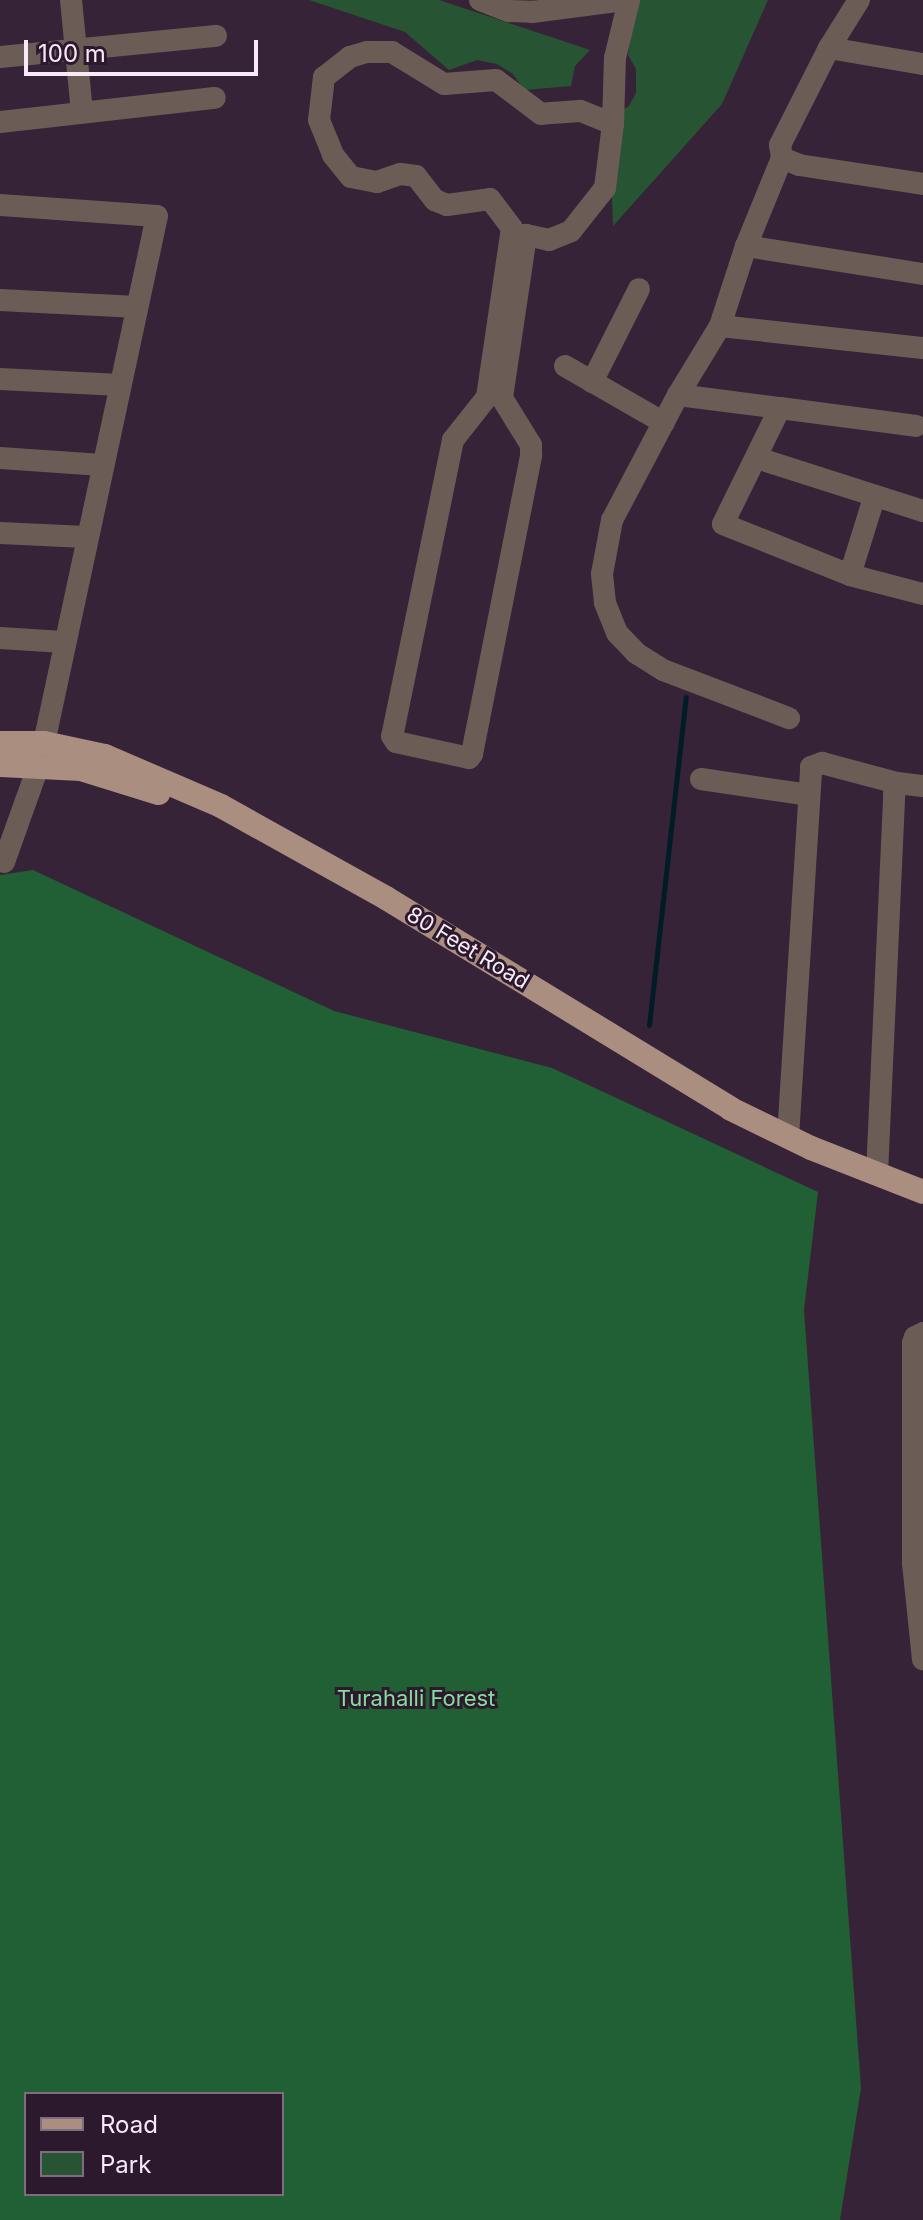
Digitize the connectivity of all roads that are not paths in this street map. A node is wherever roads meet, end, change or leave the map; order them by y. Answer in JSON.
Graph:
{"nodes":[{"id":1,"x":71,"y":0,"type":"edge"},
{"id":2,"x":480,"y":0,"type":"edge"},
{"id":3,"x":627,"y":0,"type":"edge"},
{"id":4,"x":859,"y":0,"type":"edge"},
{"id":5,"x":216,"y":36,"type":"dead end"},
{"id":6,"x":829,"y":48,"type":"junction"},
{"id":7,"x":76,"y":50,"type":"junction"},
{"id":8,"x":0,"y":57,"type":"edge"},
{"id":9,"x":923,"y":64,"type":"edge"},
{"id":10,"x":215,"y":98,"type":"dead end"},
{"id":11,"x":82,"y":112,"type":"junction"},
{"id":12,"x":0,"y":122,"type":"edge"},
{"id":13,"x":613,"y":124,"type":"junction"},
{"id":14,"x":782,"y":158,"type":"junction"},
{"id":15,"x":923,"y":184,"type":"edge"},
{"id":16,"x":0,"y":205,"type":"edge"},
{"id":17,"x":746,"y":246,"type":"junction"},
{"id":18,"x":516,"y":258,"type":"junction"},
{"id":19,"x":923,"y":274,"type":"edge"},
{"id":20,"x":639,"y":289,"type":"dead end"},
{"id":21,"x":0,"y":300,"type":"edge"},
{"id":22,"x":137,"y":307,"type":"junction"},
{"id":23,"x":720,"y":326,"type":"junction"},
{"id":24,"x":923,"y":348,"type":"edge"},
{"id":25,"x":499,"y":357,"type":"junction"},
{"id":26,"x":565,"y":366,"type":"dead end"},
{"id":27,"x":0,"y":379,"type":"edge"},
{"id":28,"x":592,"y":382,"type":"junction"},
{"id":29,"x":120,"y":385,"type":"junction"},
{"id":30,"x":678,"y":395,"type":"junction"},
{"id":31,"x":780,"y":408,"type":"junction"},
{"id":32,"x":664,"y":423,"type":"junction"},
{"id":33,"x":916,"y":426,"type":"dead end"},
{"id":34,"x":0,"y":458,"type":"edge"},
{"id":35,"x":757,"y":458,"type":"junction"},
{"id":36,"x":102,"y":465,"type":"junction"},
{"id":37,"x":874,"y":498,"type":"junction"},
{"id":38,"x":923,"y":511,"type":"edge"},
{"id":39,"x":0,"y":533,"type":"edge"},
{"id":40,"x":86,"y":537,"type":"junction"},
{"id":41,"x":850,"y":575,"type":"junction"},
{"id":42,"x":923,"y":594,"type":"edge"},
{"id":43,"x":0,"y":638,"type":"edge"},
{"id":44,"x":63,"y":642,"type":"junction"},
{"id":45,"x":789,"y":718,"type":"dead end"},
{"id":46,"x":0,"y":743,"type":"edge"},
{"id":47,"x":41,"y":754,"type":"junction"},
{"id":48,"x":0,"y":765,"type":"edge"},
{"id":49,"x":701,"y":779,"type":"dead end"},
{"id":50,"x":897,"y":783,"type":"junction"},
{"id":51,"x":923,"y":786,"type":"edge"},
{"id":52,"x":809,"y":795,"type":"junction"},
{"id":53,"x":291,"y":853,"type":"junction"},
{"id":54,"x":4,"y":862,"type":"dead end"},
{"id":55,"x":788,"y":1137,"type":"junction"},
{"id":56,"x":877,"y":1174,"type":"junction"},
{"id":57,"x":923,"y":1192,"type":"edge"},
{"id":58,"x":923,"y":1204,"type":"edge"},
{"id":59,"x":923,"y":1333,"type":"edge"},
{"id":60,"x":923,"y":1659,"type":"edge"}],
"edges":[{"from":1,"to":7,"type":"street"},
{"from":2,"to":3,"type":"street"},
{"from":3,"to":13,"type":"street"},
{"from":4,"to":6,"type":"street"},
{"from":5,"to":7,"type":"street"},
{"from":6,"to":9,"type":"street"},
{"from":6,"to":14,"type":"street"},
{"from":7,"to":8,"type":"street"},
{"from":7,"to":11,"type":"street"},
{"from":10,"to":11,"type":"street"},
{"from":11,"to":12,"type":"street"},
{"from":13,"to":18,"type":"street"},
{"from":13,"to":18,"type":"street"},
{"from":14,"to":15,"type":"street"},
{"from":14,"to":17,"type":"street"},
{"from":16,"to":22,"type":"street"},
{"from":17,"to":19,"type":"street"},
{"from":17,"to":23,"type":"street"},
{"from":18,"to":25,"type":"street"},
{"from":20,"to":28,"type":"street"},
{"from":21,"to":22,"type":"street"},
{"from":22,"to":29,"type":"street"},
{"from":23,"to":24,"type":"street"},
{"from":23,"to":30,"type":"street"},
{"from":25,"to":25,"type":"street"},
{"from":26,"to":28,"type":"street"},
{"from":27,"to":29,"type":"street"},
{"from":28,"to":32,"type":"street"},
{"from":29,"to":36,"type":"street"},
{"from":30,"to":31,"type":"street"},
{"from":30,"to":32,"type":"street"},
{"from":31,"to":33,"type":"street"},
{"from":31,"to":35,"type":"street"},
{"from":32,"to":45,"type":"street"},
{"from":34,"to":36,"type":"street"},
{"from":35,"to":37,"type":"street"},
{"from":35,"to":41,"type":"street"},
{"from":36,"to":40,"type":"street"},
{"from":37,"to":38,"type":"street"},
{"from":37,"to":41,"type":"street"},
{"from":39,"to":40,"type":"street"},
{"from":40,"to":44,"type":"street"},
{"from":41,"to":42,"type":"street"},
{"from":43,"to":44,"type":"street"},
{"from":44,"to":47,"type":"street"},
{"from":46,"to":47,"type":"main road","name":"80 Feet Road"},
{"from":47,"to":48,"type":"main road","name":"80 Feet Road"},
{"from":47,"to":53,"type":"main road","name":"80 Feet Road"},
{"from":47,"to":54,"type":"street"},
{"from":49,"to":52,"type":"street"},
{"from":50,"to":51,"type":"street"},
{"from":50,"to":52,"type":"street"},
{"from":50,"to":56,"type":"street"},
{"from":52,"to":55,"type":"street"},
{"from":53,"to":55,"type":"main road","name":"80 Feet Road"},
{"from":53,"to":58,"type":"main road","name":"80 Feet Road"},
{"from":55,"to":56,"type":"main road","name":"80 Feet Road"},
{"from":56,"to":57,"type":"main road","name":"80 Feet Road"},
{"from":59,"to":60,"type":"street"}]}
